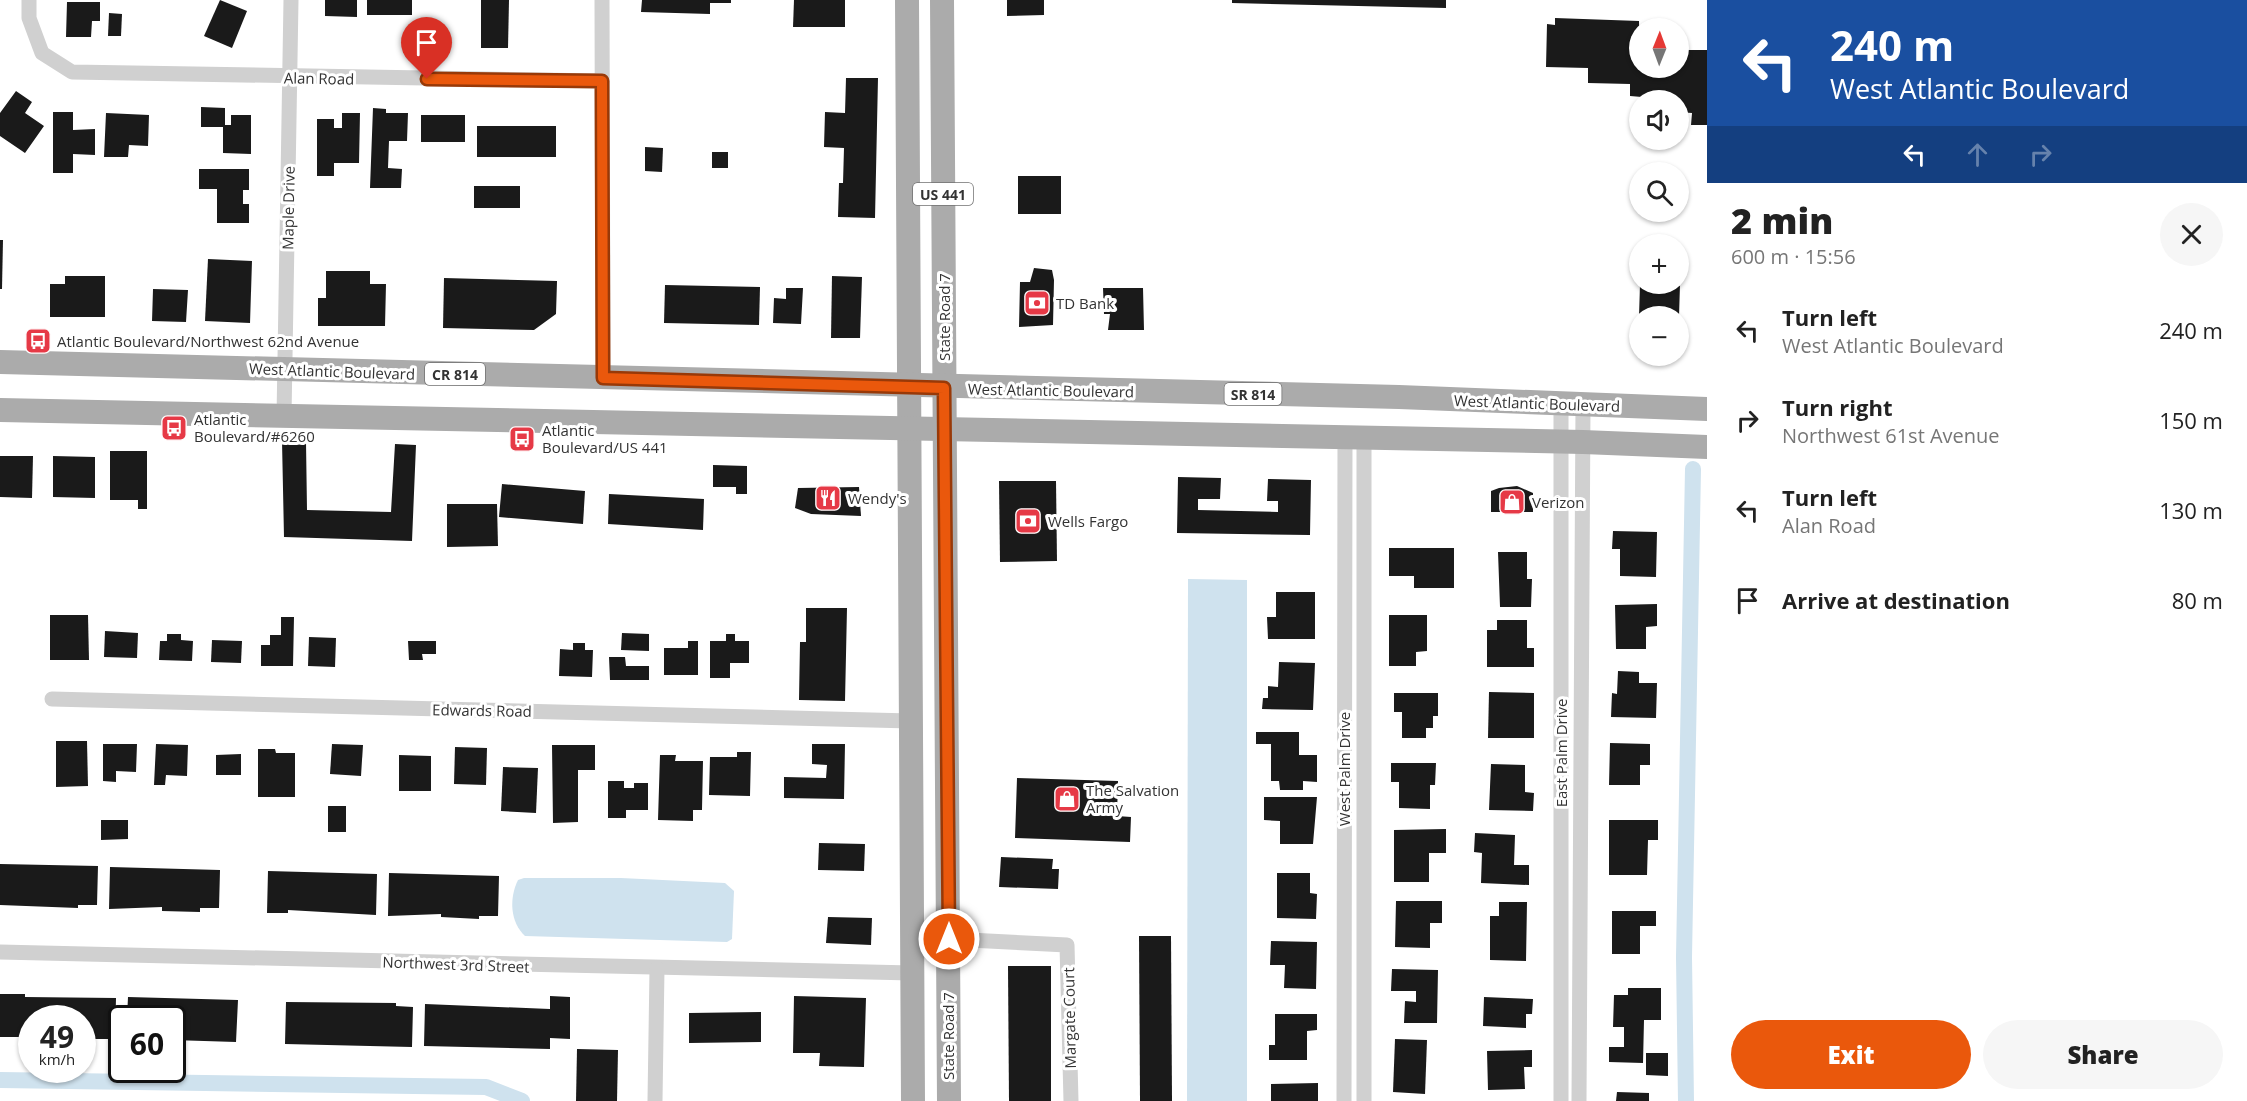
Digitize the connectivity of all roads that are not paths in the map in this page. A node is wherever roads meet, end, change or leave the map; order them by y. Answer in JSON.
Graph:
{"nodes":[{"id":1,"x":29,"y":0,"type":"edge"},
{"id":2,"x":291,"y":0,"type":"edge"},
{"id":3,"x":602,"y":0,"type":"edge"},
{"id":4,"x":907,"y":0,"type":"edge"},
{"id":5,"x":942,"y":0,"type":"edge"},
{"id":6,"x":290,"y":78,"type":"junction"},
{"id":7,"x":602,"y":81,"type":"junction"},
{"id":8,"x":0,"y":362,"type":"edge"},
{"id":9,"x":286,"y":369,"type":"junction"},
{"id":10,"x":603,"y":378,"type":"junction"},
{"id":11,"x":910,"y":386,"type":"junction"},
{"id":12,"x":944,"y":388,"type":"junction"},
{"id":13,"x":1572,"y":405,"type":"junction"},
{"id":14,"x":1707,"y":409,"type":"edge"},
{"id":15,"x":0,"y":410,"type":"edge"},
{"id":16,"x":284,"y":417,"type":"junction"},
{"id":17,"x":910,"y":429,"type":"junction"},
{"id":18,"x":945,"y":429,"type":"junction"},
{"id":19,"x":1355,"y":437,"type":"junction"},
{"id":20,"x":1572,"y":442,"type":"junction"},
{"id":21,"x":1707,"y":447,"type":"edge"},
{"id":22,"x":1582,"y":513,"type":"junction"},
{"id":23,"x":1344,"y":524,"type":"junction"},
{"id":24,"x":1364,"y":525,"type":"junction"},
{"id":25,"x":1561,"y":528,"type":"junction"},
{"id":26,"x":52,"y":699,"type":"dead end"},
{"id":27,"x":911,"y":721,"type":"junction"},
{"id":28,"x":1581,"y":748,"type":"junction"},
{"id":29,"x":1561,"y":749,"type":"junction"},
{"id":30,"x":1344,"y":796,"type":"junction"},
{"id":31,"x":1364,"y":796,"type":"junction"},
{"id":32,"x":912,"y":865,"type":"junction"},
{"id":33,"x":949,"y":939,"type":"junction"},
{"id":34,"x":0,"y":952,"type":"edge"},
{"id":35,"x":657,"y":969,"type":"junction"},
{"id":36,"x":912,"y":973,"type":"junction"},
{"id":37,"x":948,"y":1035,"type":"junction"},
{"id":38,"x":655,"y":1101,"type":"edge"},
{"id":39,"x":913,"y":1101,"type":"edge"},
{"id":40,"x":949,"y":1101,"type":"edge"},
{"id":41,"x":1071,"y":1101,"type":"edge"},
{"id":42,"x":1344,"y":1101,"type":"edge"},
{"id":43,"x":1364,"y":1101,"type":"edge"},
{"id":44,"x":1561,"y":1101,"type":"edge"},
{"id":45,"x":1579,"y":1101,"type":"edge"}],
"edges":[{"from":1,"to":6,"type":"street","name":"Alan Road"},
{"from":2,"to":6,"type":"street","name":"Maple Drive"},
{"from":3,"to":7,"type":"street"},
{"from":4,"to":11,"type":"main road","number":"US 441"},
{"from":5,"to":12,"type":"main road","name":"State Road 7","number":"US 441"},
{"from":6,"to":7,"type":"street","name":"Alan Road"},
{"from":6,"to":9,"type":"street","name":"Maple Drive"},
{"from":7,"to":10,"type":"street"},
{"from":8,"to":9,"type":"main road","name":"West Atlantic Boulevard","number":"CR 814"},
{"from":9,"to":10,"type":"main road","name":"West Atlantic Boulevard","number":"CR 814"},
{"from":9,"to":16,"type":"street","name":"Maple Drive"},
{"from":10,"to":11,"type":"main road","name":"West Atlantic Boulevard","number":"CR 814"},
{"from":11,"to":12,"type":"main road","name":"West Atlantic Boulevard","number":"SR 814"},
{"from":11,"to":17,"type":"main road","number":"US 441"},
{"from":12,"to":13,"type":"main road","name":"West Atlantic Boulevard","number":"SR 814"},
{"from":12,"to":18,"type":"main road","name":"State Road 7","number":"US 441"},
{"from":13,"to":14,"type":"main road","name":"West Atlantic Boulevard","number":"SR 814"},
{"from":13,"to":20,"type":"street","name":"East Palm Drive"},
{"from":13,"to":20,"type":"street","name":"East Palm Drive"},
{"from":15,"to":16,"type":"main road"},
{"from":16,"to":17,"type":"main road"},
{"from":17,"to":18,"type":"main road"},
{"from":17,"to":27,"type":"main road","number":"US 441"},
{"from":18,"to":19,"type":"main road"},
{"from":18,"to":33,"type":"main road","name":"State Road 7","number":"US 441"},
{"from":19,"to":20,"type":"main road"},
{"from":19,"to":23,"type":"street","name":"West Palm Drive"},
{"from":19,"to":24,"type":"street","name":"West Palm Drive"},
{"from":20,"to":21,"type":"main road"},
{"from":20,"to":22,"type":"street","name":"East Palm Drive"},
{"from":20,"to":25,"type":"street","name":"East Palm Drive"},
{"from":22,"to":25,"type":"street"},
{"from":22,"to":28,"type":"street","name":"East Palm Drive"},
{"from":23,"to":24,"type":"street"},
{"from":23,"to":30,"type":"street","name":"West Palm Drive"},
{"from":24,"to":31,"type":"street","name":"West Palm Drive"},
{"from":25,"to":29,"type":"street","name":"East Palm Drive"},
{"from":26,"to":27,"type":"street","name":"Edwards Road"},
{"from":27,"to":32,"type":"main road","number":"US 441"},
{"from":28,"to":29,"type":"street"},
{"from":28,"to":45,"type":"street","name":"East Palm Drive"},
{"from":29,"to":44,"type":"street","name":"East Palm Drive"},
{"from":30,"to":31,"type":"street"},
{"from":30,"to":42,"type":"street","name":"West Palm Drive"},
{"from":31,"to":43,"type":"street","name":"West Palm Drive"},
{"from":32,"to":33,"type":"main road"},
{"from":32,"to":36,"type":"main road","number":"US 441"},
{"from":33,"to":37,"type":"main road","name":"State Road 7","number":"US 441"},
{"from":33,"to":41,"type":"street","name":"Margate Court"},
{"from":34,"to":35,"type":"street","name":"Northwest 3rd Street"},
{"from":35,"to":36,"type":"street","name":"Northwest 3rd Street"},
{"from":35,"to":38,"type":"street"},
{"from":36,"to":37,"type":"main road"},
{"from":36,"to":39,"type":"main road","number":"US 441"},
{"from":37,"to":40,"type":"main road","name":"State Road 7","number":"US 441"}]}
